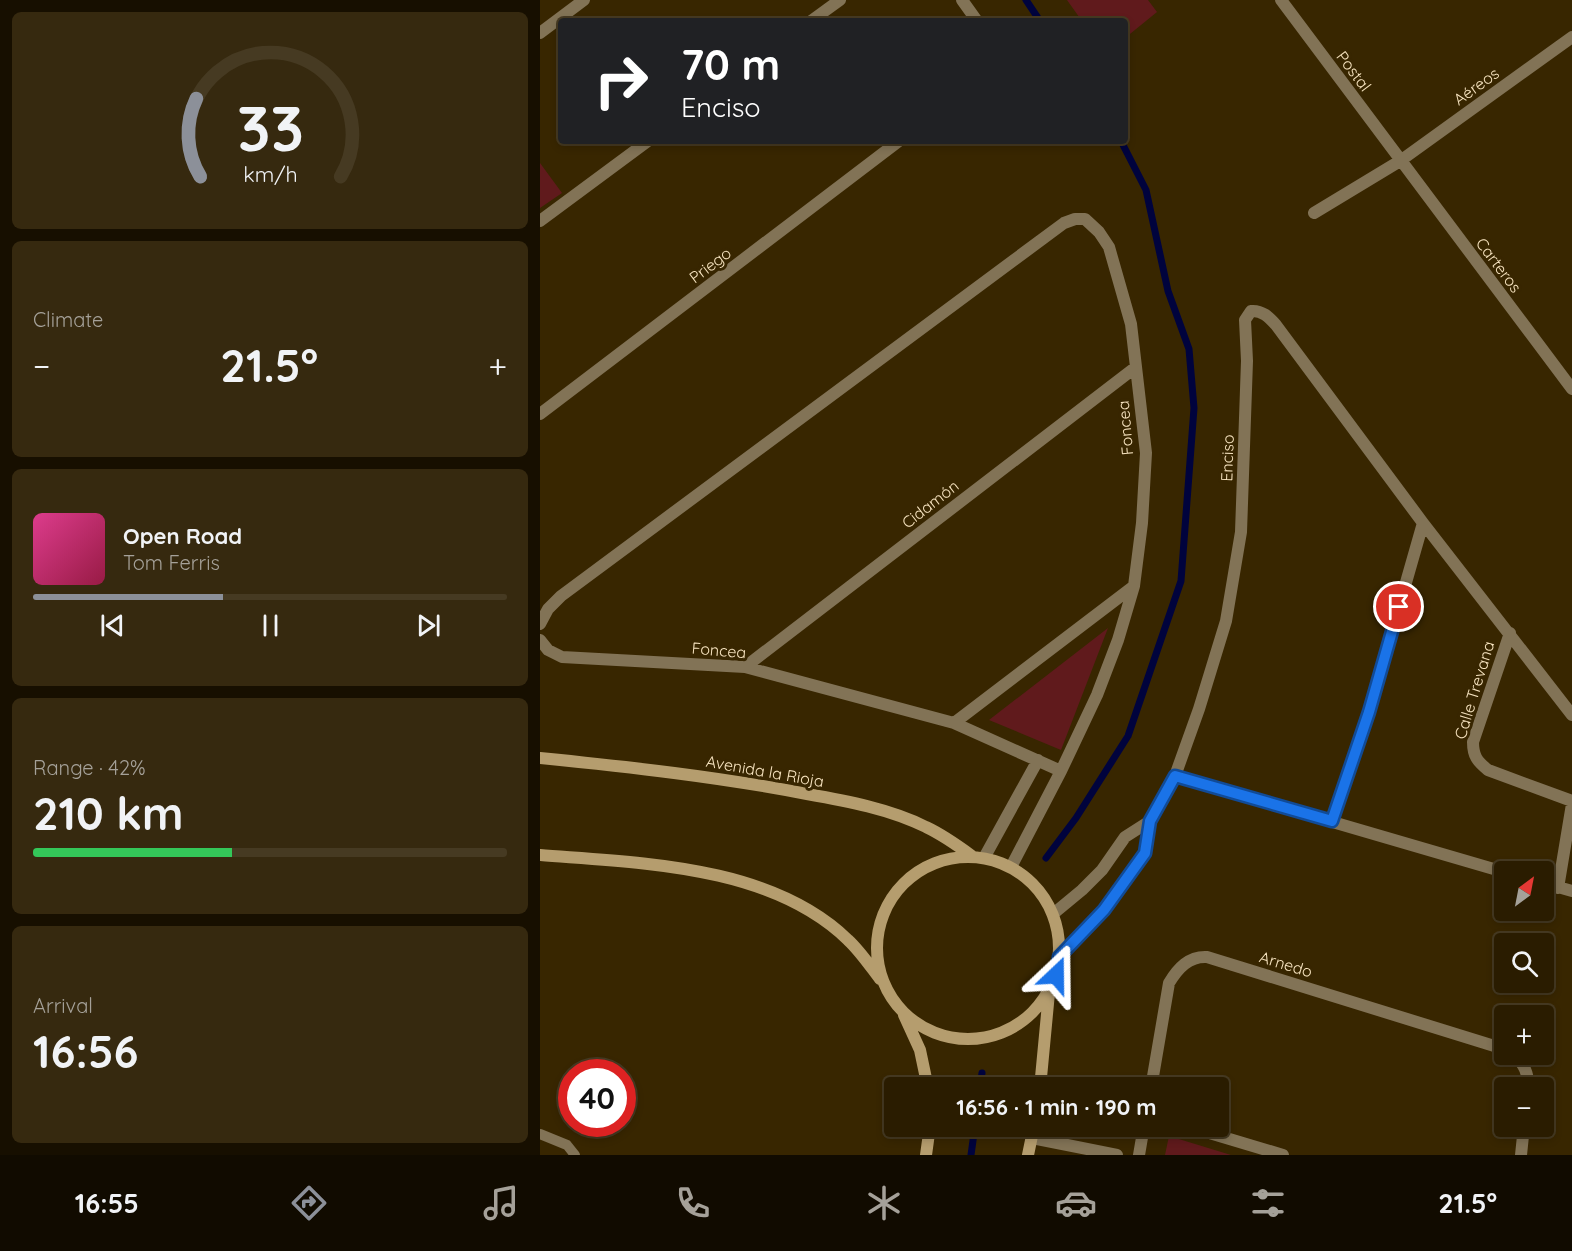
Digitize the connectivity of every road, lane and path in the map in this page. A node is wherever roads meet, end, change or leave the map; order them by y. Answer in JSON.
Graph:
{"nodes":[{"id":1,"x":584,"y":0,"type":"edge"},
{"id":2,"x":840,"y":0,"type":"edge"},
{"id":3,"x":962,"y":0,"type":"edge"},
{"id":4,"x":1281,"y":0,"type":"edge"},
{"id":5,"x":560,"y":18,"type":"edge"},
{"id":6,"x":816,"y":18,"type":"edge"},
{"id":7,"x":974,"y":18,"type":"edge"},
{"id":8,"x":558,"y":20,"type":"edge"},
{"id":9,"x":540,"y":33,"type":"edge"},
{"id":10,"x":1572,"y":37,"type":"edge"},
{"id":11,"x":644,"y":144,"type":"edge"},
{"id":12,"x":895,"y":144,"type":"edge"},
{"id":13,"x":1400,"y":161,"type":"junction"},
{"id":14,"x":1314,"y":213,"type":"dead end"},
{"id":15,"x":540,"y":221,"type":"edge"},
{"id":16,"x":1136,"y":367,"type":"junction"},
{"id":17,"x":1572,"y":389,"type":"edge"},
{"id":18,"x":540,"y":414,"type":"edge"},
{"id":19,"x":1423,"y":523,"type":"junction"},
{"id":20,"x":1134,"y":586,"type":"junction"},
{"id":21,"x":540,"y":624,"type":"edge"},
{"id":22,"x":1510,"y":633,"type":"junction"},
{"id":23,"x":540,"y":640,"type":"edge"},
{"id":24,"x":745,"y":667,"type":"junction"},
{"id":25,"x":1572,"y":715,"type":"edge"},
{"id":26,"x":954,"y":723,"type":"junction"},
{"id":27,"x":540,"y":758,"type":"edge"},
{"id":28,"x":1038,"y":760,"type":"junction"},
{"id":29,"x":1061,"y":771,"type":"junction"},
{"id":30,"x":1175,"y":776,"type":"junction"},
{"id":31,"x":1572,"y":802,"type":"edge"},
{"id":32,"x":1150,"y":821,"type":"junction"},
{"id":33,"x":1332,"y":821,"type":"junction"},
{"id":34,"x":540,"y":855,"type":"edge"},
{"id":35,"x":978,"y":857,"type":"junction"},
{"id":36,"x":1011,"y":867,"type":"junction"},
{"id":37,"x":1494,"y":869,"type":"edge"},
{"id":38,"x":1554,"y":887,"type":"edge"},
{"id":39,"x":1558,"y":888,"type":"junction"},
{"id":40,"x":1572,"y":891,"type":"edge"},
{"id":41,"x":1053,"y":914,"type":"junction"},
{"id":42,"x":1059,"y":957,"type":"junction"},
{"id":43,"x":885,"y":986,"type":"junction"},
{"id":44,"x":1049,"y":992,"type":"junction"},
{"id":45,"x":902,"y":1011,"type":"junction"},
{"id":46,"x":1494,"y":1046,"type":"edge"},
{"id":47,"x":926,"y":1077,"type":"edge"},
{"id":48,"x":1041,"y":1077,"type":"edge"},
{"id":49,"x":1152,"y":1077,"type":"edge"},
{"id":50,"x":540,"y":1134,"type":"edge"},
{"id":51,"x":928,"y":1137,"type":"edge"},
{"id":52,"x":1032,"y":1137,"type":"edge"},
{"id":53,"x":1051,"y":1137,"type":"edge"},
{"id":54,"x":1142,"y":1137,"type":"edge"},
{"id":55,"x":1223,"y":1137,"type":"edge"},
{"id":56,"x":1523,"y":1137,"type":"edge"},
{"id":57,"x":575,"y":1155,"type":"edge"},
{"id":58,"x":926,"y":1155,"type":"edge"},
{"id":59,"x":1028,"y":1155,"type":"edge"},
{"id":60,"x":1117,"y":1155,"type":"edge"},
{"id":61,"x":1139,"y":1155,"type":"edge"},
{"id":62,"x":1283,"y":1155,"type":"edge"},
{"id":63,"x":1521,"y":1155,"type":"edge"}],
"edges":[{"from":1,"to":5,"type":"street"},
{"from":2,"to":6,"type":"street"},
{"from":3,"to":7,"type":"street"},
{"from":4,"to":13,"type":"street","name":"Postal"},
{"from":8,"to":9,"type":"street"},
{"from":10,"to":13,"type":"street","name":"Aéreos"},
{"from":11,"to":15,"type":"street"},
{"from":12,"to":18,"type":"street","name":"Priego"},
{"from":13,"to":14,"type":"street","name":"Aéreos"},
{"from":13,"to":17,"type":"street","name":"Carteros"},
{"from":16,"to":20,"type":"street","name":"Foncea"},
{"from":16,"to":21,"type":"street","name":"Foncea"},
{"from":16,"to":24,"type":"street","name":"Cidamón"},
{"from":19,"to":22,"type":"street","name":"Enciso"},
{"from":19,"to":30,"type":"street","name":"Enciso"},
{"from":19,"to":33,"type":"street"},
{"from":20,"to":26,"type":"street"},
{"from":20,"to":29,"type":"street","name":"Foncea"},
{"from":22,"to":25,"type":"street","name":"Enciso"},
{"from":22,"to":31,"type":"street","name":"Calle Trevana"},
{"from":23,"to":24,"type":"street","name":"Foncea"},
{"from":24,"to":26,"type":"street","name":"Foncea"},
{"from":26,"to":28,"type":"street","name":"Foncea"},
{"from":27,"to":35,"type":"street","name":"Avenida la Rioja"},
{"from":28,"to":29,"type":"street","name":"Foncea"},
{"from":28,"to":35,"type":"street"},
{"from":29,"to":36,"type":"street"},
{"from":30,"to":32,"type":"street"},
{"from":30,"to":33,"type":"street"},
{"from":31,"to":39,"type":"street"},
{"from":32,"to":41,"type":"street"},
{"from":32,"to":42,"type":"street"},
{"from":33,"to":37,"type":"street"},
{"from":34,"to":43,"type":"street"},
{"from":35,"to":36,"type":"street"},
{"from":35,"to":43,"type":"street"},
{"from":36,"to":41,"type":"street"},
{"from":38,"to":39,"type":"street"},
{"from":39,"to":40,"type":"street"},
{"from":41,"to":42,"type":"street"},
{"from":42,"to":44,"type":"street"},
{"from":43,"to":45,"type":"street"},
{"from":44,"to":45,"type":"street"},
{"from":44,"to":48,"type":"street"},
{"from":45,"to":47,"type":"street"},
{"from":46,"to":49,"type":"street","name":"Arnedo"},
{"from":50,"to":57,"type":"lane"},
{"from":51,"to":58,"type":"street"},
{"from":52,"to":59,"type":"street"},
{"from":53,"to":60,"type":"street"},
{"from":54,"to":61,"type":"street"},
{"from":55,"to":62,"type":"street"},
{"from":56,"to":63,"type":"street"}]}
